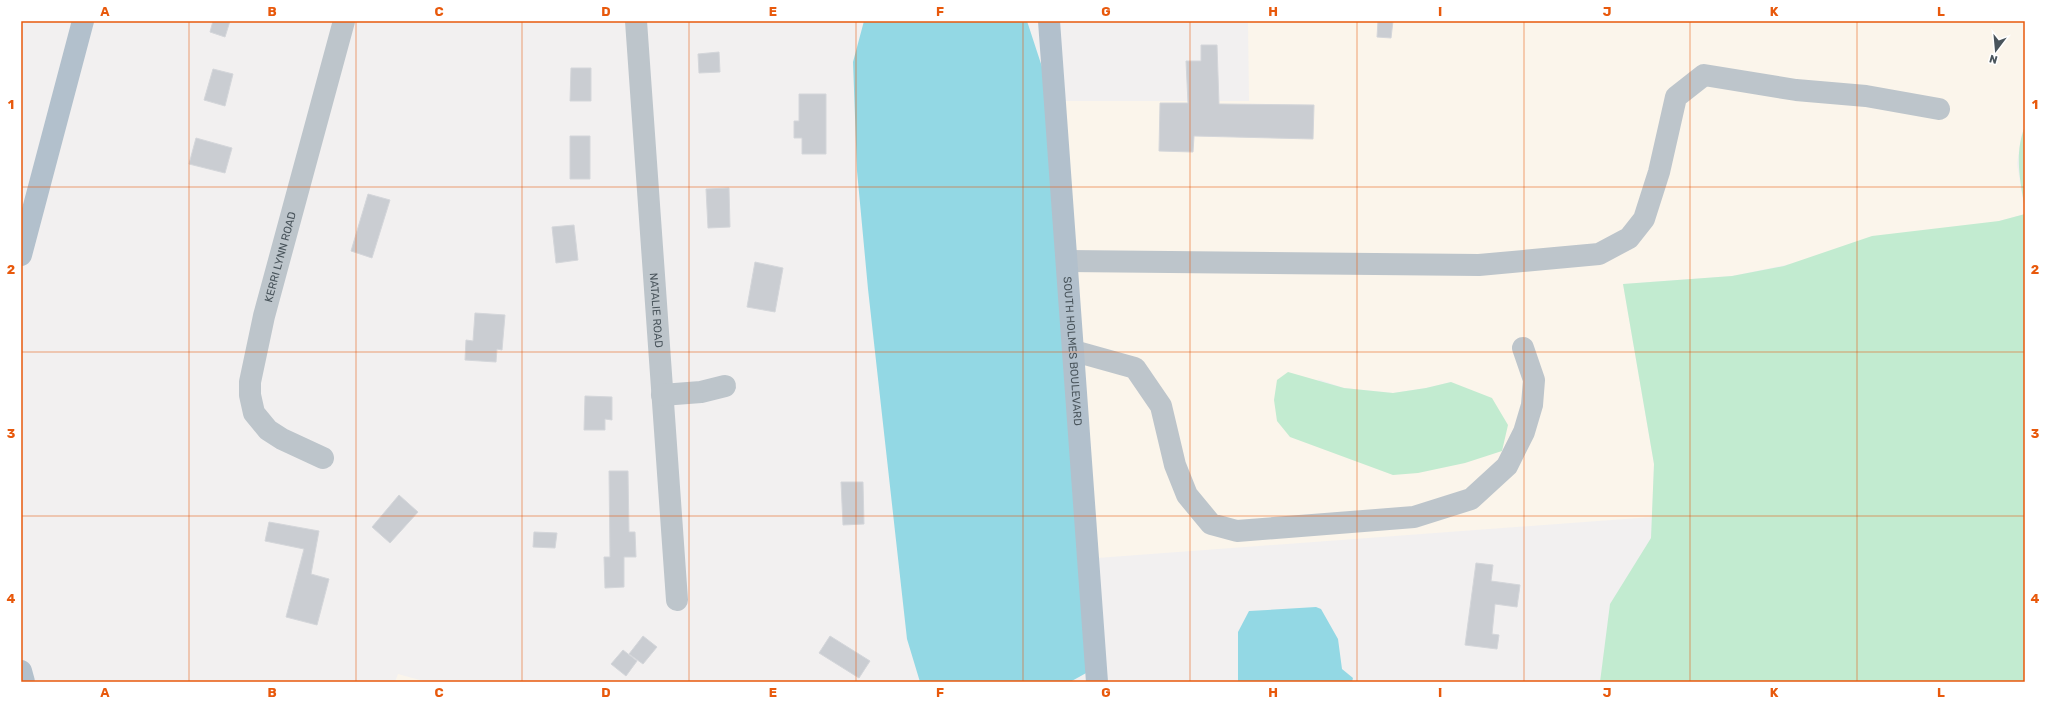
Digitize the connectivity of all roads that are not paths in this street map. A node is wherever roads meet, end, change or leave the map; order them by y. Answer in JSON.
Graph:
{"nodes":[{"id":1,"x":83,"y":21,"type":"edge"},
{"id":2,"x":344,"y":21,"type":"edge"},
{"id":3,"x":636,"y":21,"type":"edge"},
{"id":4,"x":1049,"y":21,"type":"edge"},
{"id":5,"x":1939,"y":109,"type":"dead end"},
{"id":6,"x":21,"y":255,"type":"edge"},
{"id":7,"x":1067,"y":262,"type":"junction"},
{"id":8,"x":1523,"y":348,"type":"dead end"},
{"id":9,"x":1074,"y":352,"type":"junction"},
{"id":10,"x":725,"y":386,"type":"dead end"},
{"id":11,"x":662,"y":395,"type":"junction"},
{"id":12,"x":323,"y":458,"type":"dead end"},
{"id":13,"x":677,"y":600,"type":"dead end"},
{"id":14,"x":21,"y":671,"type":"edge"},
{"id":15,"x":24,"y":682,"type":"edge"},
{"id":16,"x":1097,"y":682,"type":"edge"}],
"edges":[{"from":1,"to":6,"type":"main road"},
{"from":2,"to":12,"type":"street","name":"KERRI LYNN ROAD"},
{"from":3,"to":11,"type":"street","name":"NATALIE ROAD"},
{"from":4,"to":7,"type":"main road","name":"SOUTH HOLMES BOULEVARD"},
{"from":5,"to":7,"type":"street"},
{"from":7,"to":9,"type":"main road","name":"SOUTH HOLMES BOULEVARD"},
{"from":8,"to":9,"type":"street"},
{"from":9,"to":16,"type":"main road","name":"SOUTH HOLMES BOULEVARD"},
{"from":10,"to":11,"type":"street"},
{"from":11,"to":13,"type":"street","name":"NATALIE ROAD"},
{"from":14,"to":15,"type":"main road"}]}
